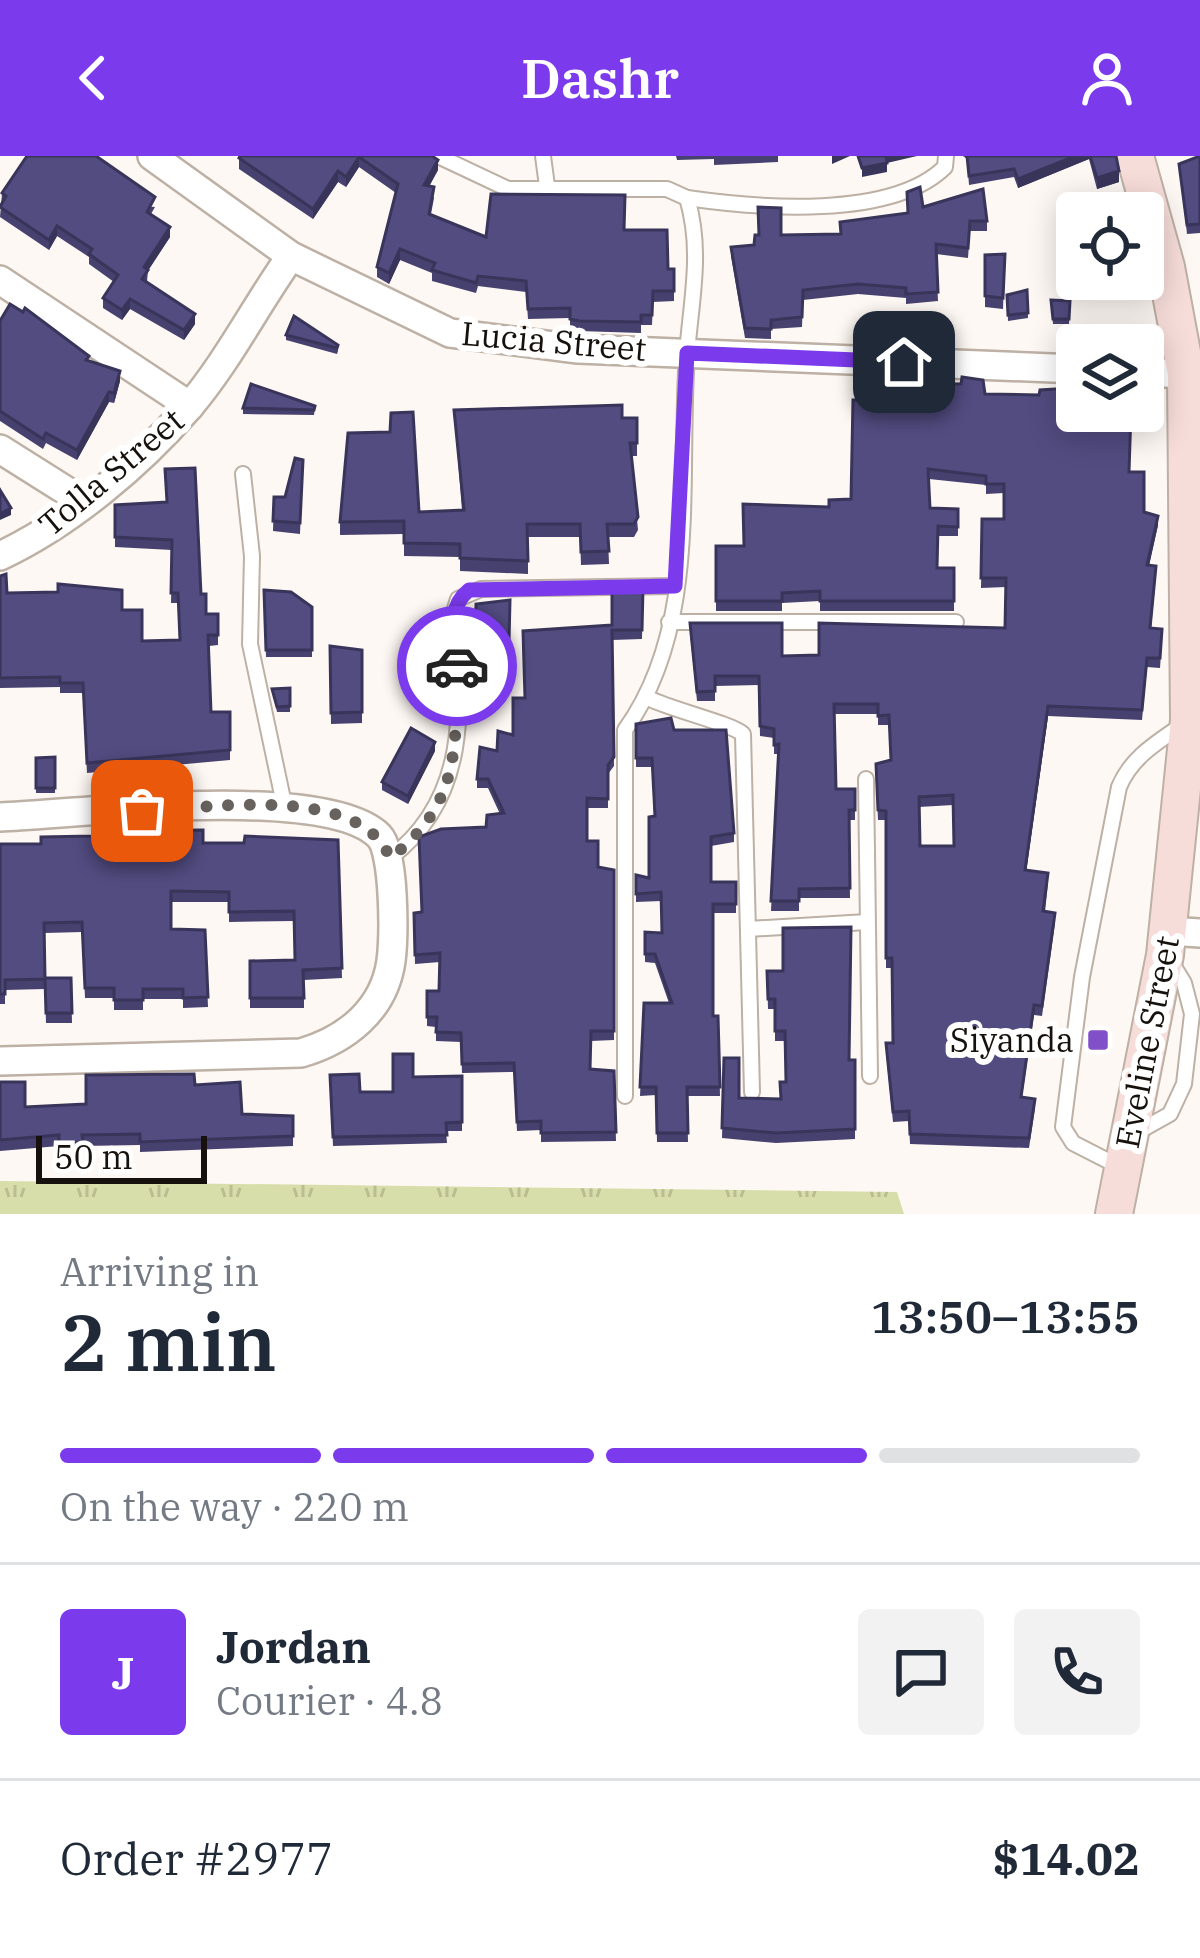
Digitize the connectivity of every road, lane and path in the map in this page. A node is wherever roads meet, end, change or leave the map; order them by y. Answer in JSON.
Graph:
{"nodes":[{"id":1,"x":152,"y":156,"type":"edge"},
{"id":2,"x":439,"y":156,"type":"edge"},
{"id":3,"x":543,"y":156,"type":"edge"},
{"id":4,"x":946,"y":156,"type":"edge"},
{"id":5,"x":1135,"y":156,"type":"edge"},
{"id":6,"x":547,"y":186,"type":"junction"},
{"id":7,"x":687,"y":198,"type":"junction"},
{"id":8,"x":291,"y":256,"type":"junction"},
{"id":9,"x":0,"y":280,"type":"edge"},
{"id":10,"x":687,"y":353,"type":"junction"},
{"id":11,"x":1056,"y":369,"type":"edge"},
{"id":12,"x":1164,"y":373,"type":"edge"},
{"id":13,"x":1186,"y":374,"type":"junction"},
{"id":14,"x":190,"y":406,"type":"junction"},
{"id":15,"x":0,"y":449,"type":"edge"},
{"id":16,"x":243,"y":474,"type":"dead end"},
{"id":17,"x":85,"y":502,"type":"junction"},
{"id":18,"x":0,"y":556,"type":"edge"},
{"id":19,"x":675,"y":586,"type":"junction"},
{"id":20,"x":669,"y":622,"type":"junction"},
{"id":21,"x":956,"y":622,"type":"edge"},
{"id":22,"x":648,"y":698,"type":"junction"},
{"id":23,"x":1189,"y":720,"type":"junction"},
{"id":24,"x":866,"y":779,"type":"dead end"},
{"id":25,"x":284,"y":804,"type":"junction"},
{"id":26,"x":0,"y":817,"type":"edge"},
{"id":27,"x":390,"y":858,"type":"junction"},
{"id":28,"x":867,"y":922,"type":"junction"},
{"id":29,"x":748,"y":929,"type":"junction"},
{"id":30,"x":1178,"y":940,"type":"edge"},
{"id":31,"x":0,"y":1061,"type":"edge"},
{"id":32,"x":870,"y":1076,"type":"dead end"},
{"id":33,"x":752,"y":1092,"type":"dead end"},
{"id":34,"x":625,"y":1096,"type":"dead end"},
{"id":35,"x":1127,"y":1151,"type":"junction"},
{"id":36,"x":1114,"y":1214,"type":"edge"}],
"edges":[{"from":1,"to":8,"type":"street","name":"Lucia Street"},
{"from":2,"to":6,"type":"lane"},
{"from":3,"to":6,"type":"lane"},
{"from":4,"to":7,"type":"lane"},
{"from":5,"to":13,"type":"street","name":"Eveline Street"},
{"from":6,"to":7,"type":"lane"},
{"from":7,"to":10,"type":"lane"},
{"from":8,"to":10,"type":"street","name":"Lucia Street"},
{"from":8,"to":14,"type":"street","name":"Tolla Street"},
{"from":9,"to":14,"type":"street"},
{"from":10,"to":11,"type":"street","name":"Lucia Street"},
{"from":10,"to":19,"type":"lane"},
{"from":12,"to":13,"type":"street"},
{"from":13,"to":23,"type":"street","name":"Eveline Street"},
{"from":14,"to":17,"type":"street","name":"Tolla Street"},
{"from":15,"to":17,"type":"street"},
{"from":16,"to":25,"type":"lane"},
{"from":17,"to":18,"type":"street","name":"Tolla Street"},
{"from":19,"to":20,"type":"lane"},
{"from":19,"to":27,"type":"lane"},
{"from":20,"to":21,"type":"lane"},
{"from":20,"to":22,"type":"lane"},
{"from":22,"to":29,"type":"lane"},
{"from":22,"to":34,"type":"lane"},
{"from":23,"to":30,"type":"street","name":"Eveline Street"},
{"from":23,"to":35,"type":"lane"},
{"from":24,"to":28,"type":"lane"},
{"from":25,"to":26,"type":"street"},
{"from":25,"to":27,"type":"street"},
{"from":27,"to":31,"type":"street"},
{"from":28,"to":29,"type":"lane"},
{"from":28,"to":32,"type":"lane"},
{"from":29,"to":33,"type":"lane"},
{"from":30,"to":35,"type":"street","name":"Eveline Street"},
{"from":35,"to":36,"type":"street","name":"Eveline Street"}]}
